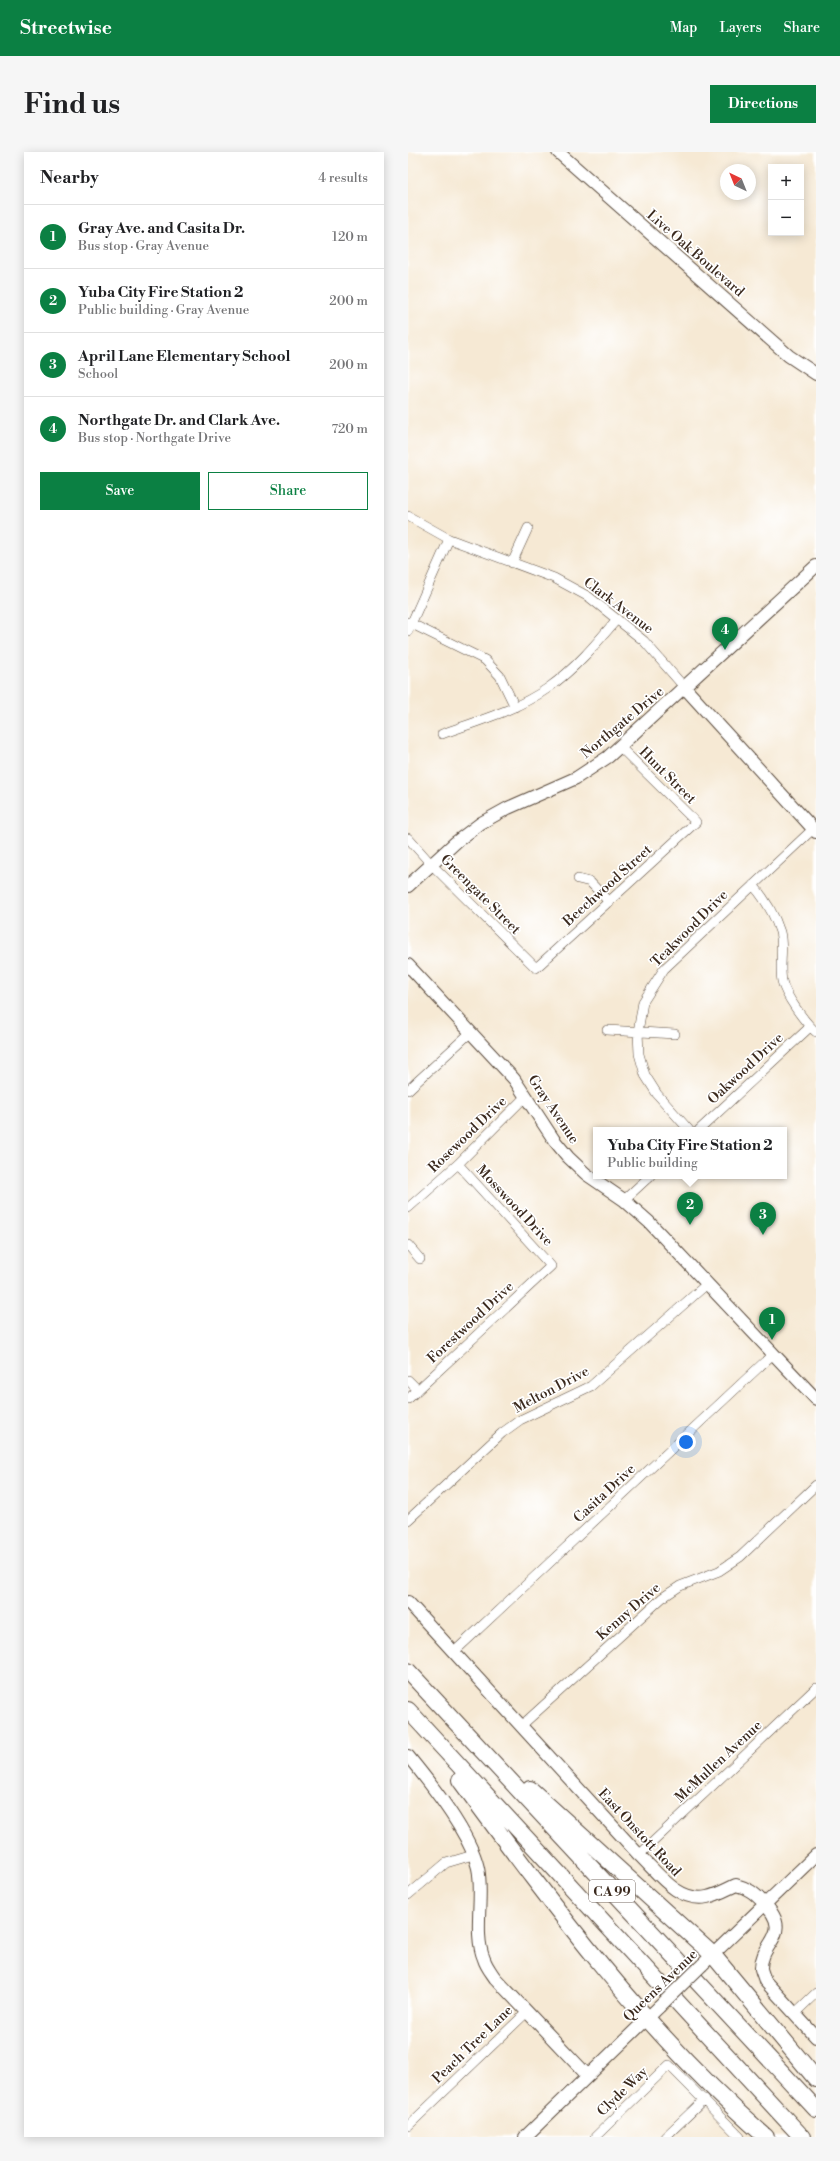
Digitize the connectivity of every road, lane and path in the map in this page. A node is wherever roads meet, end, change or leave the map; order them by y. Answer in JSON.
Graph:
{"nodes":[{"id":1,"x":558,"y":152,"type":"edge"},
{"id":2,"x":816,"y":374,"type":"edge"},
{"id":3,"x":408,"y":516,"type":"edge"},
{"id":4,"x":528,"y":528,"type":"dead end"},
{"id":5,"x":448,"y":539,"type":"junction"},
{"id":6,"x":512,"y":564,"type":"junction"},
{"id":7,"x":816,"y":566,"type":"edge"},
{"id":8,"x":617,"y":619,"type":"junction"},
{"id":9,"x":409,"y":626,"type":"edge"},
{"id":10,"x":685,"y":688,"type":"junction"},
{"id":11,"x":515,"y":707,"type":"junction"},
{"id":12,"x":442,"y":734,"type":"dead end"},
{"id":13,"x":620,"y":747,"type":"junction"},
{"id":14,"x":696,"y":822,"type":"joint"},
{"id":15,"x":815,"y":831,"type":"edge"},
{"id":16,"x":408,"y":838,"type":"edge"},
{"id":17,"x":431,"y":864,"type":"junction"},
{"id":18,"x":578,"y":879,"type":"dead end"},
{"id":19,"x":754,"y":885,"type":"junction"},
{"id":20,"x":408,"y":886,"type":"edge"},
{"id":21,"x":608,"y":902,"type":"junction"},
{"id":22,"x":408,"y":965,"type":"edge"},
{"id":23,"x":536,"y":968,"type":"joint"},
{"id":24,"x":813,"y":1029,"type":"edge"},
{"id":25,"x":607,"y":1030,"type":"dead end"},
{"id":26,"x":471,"y":1032,"type":"junction"},
{"id":27,"x":638,"y":1032,"type":"junction"},
{"id":28,"x":675,"y":1034,"type":"dead end"},
{"id":29,"x":408,"y":1090,"type":"edge"},
{"id":30,"x":526,"y":1096,"type":"junction"},
{"id":31,"x":686,"y":1127,"type":"edge"},
{"id":32,"x":702,"y":1127,"type":"edge"},
{"id":33,"x":458,"y":1164,"type":"junction"},
{"id":34,"x":593,"y":1179,"type":"edge"},
{"id":35,"x":593,"y":1179,"type":"edge"},
{"id":36,"x":647,"y":1179,"type":"edge"},
{"id":37,"x":624,"y":1200,"type":"junction"},
{"id":38,"x":408,"y":1208,"type":"edge"},
{"id":39,"x":408,"y":1245,"type":"edge"},
{"id":40,"x":420,"y":1259,"type":"dead end"},
{"id":41,"x":552,"y":1266,"type":"joint"},
{"id":42,"x":708,"y":1283,"type":"junction"},
{"id":43,"x":774,"y":1354,"type":"junction"},
{"id":44,"x":408,"y":1380,"type":"edge"},
{"id":45,"x":418,"y":1390,"type":"junction"},
{"id":46,"x":408,"y":1399,"type":"edge"},
{"id":47,"x":816,"y":1399,"type":"edge"},
{"id":48,"x":816,"y":1485,"type":"edge"},
{"id":49,"x":408,"y":1520,"type":"edge"},
{"id":50,"x":408,"y":1602,"type":"edge"},
{"id":51,"x":454,"y":1652,"type":"junction"},
{"id":52,"x":408,"y":1670,"type":"edge"},
{"id":53,"x":816,"y":1688,"type":"edge"},
{"id":54,"x":411,"y":1714,"type":"edge"},
{"id":55,"x":521,"y":1726,"type":"junction"},
{"id":56,"x":408,"y":1756,"type":"edge"},
{"id":57,"x":473,"y":1855,"type":"junction"},
{"id":58,"x":639,"y":1855,"type":"junction"},
{"id":59,"x":816,"y":1855,"type":"edge"},
{"id":60,"x":408,"y":1895,"type":"edge"},
{"id":61,"x":765,"y":1904,"type":"junction"},
{"id":62,"x":708,"y":1960,"type":"junction"},
{"id":63,"x":816,"y":1993,"type":"edge"},
{"id":64,"x":527,"y":2012,"type":"junction"},
{"id":65,"x":794,"y":2014,"type":"junction"},
{"id":66,"x":647,"y":2019,"type":"junction"},
{"id":67,"x":816,"y":2038,"type":"edge"},
{"id":68,"x":588,"y":2076,"type":"junction"},
{"id":69,"x":816,"y":2079,"type":"edge"},
{"id":70,"x":705,"y":2099,"type":"junction"},
{"id":71,"x":816,"y":2109,"type":"edge"},
{"id":72,"x":408,"y":2126,"type":"edge"},
{"id":73,"x":528,"y":2136,"type":"edge"},
{"id":74,"x":595,"y":2137,"type":"edge"},
{"id":75,"x":665,"y":2137,"type":"edge"},
{"id":76,"x":739,"y":2137,"type":"edge"},
{"id":77,"x":766,"y":2137,"type":"edge"},
{"id":78,"x":802,"y":2137,"type":"edge"}],
"edges":[{"from":1,"to":2,"type":"street","name":"Live Oak Boulevard"},
{"from":3,"to":5,"type":"street","name":"Clark Avenue"},
{"from":4,"to":6,"type":"street"},
{"from":5,"to":6,"type":"street","name":"Clark Avenue"},
{"from":5,"to":9,"type":"street"},
{"from":6,"to":8,"type":"street","name":"Clark Avenue"},
{"from":7,"to":10,"type":"street","name":"Northgate Drive"},
{"from":8,"to":10,"type":"street","name":"Clark Avenue"},
{"from":8,"to":11,"type":"street"},
{"from":9,"to":11,"type":"street"},
{"from":10,"to":13,"type":"street","name":"Northgate Drive"},
{"from":10,"to":15,"type":"street","name":"Clark Avenue"},
{"from":11,"to":12,"type":"street"},
{"from":13,"to":14,"type":"street","name":"Hunt Street"},
{"from":13,"to":17,"type":"street","name":"Northgate Drive"},
{"from":14,"to":21,"type":"street","name":"Beechwood Street"},
{"from":15,"to":19,"type":"street","name":"Teakwood Drive"},
{"from":16,"to":17,"type":"street","name":"Greengate Street"},
{"from":17,"to":20,"type":"street","name":"Northgate Drive"},
{"from":17,"to":23,"type":"street","name":"Greengate Street"},
{"from":18,"to":21,"type":"street"},
{"from":19,"to":24,"type":"street"},
{"from":19,"to":27,"type":"street","name":"Teakwood Drive"},
{"from":21,"to":23,"type":"street","name":"Beechwood Street"},
{"from":22,"to":26,"type":"street","name":"Gray Avenue"},
{"from":24,"to":32,"type":"street","name":"Oakwood Drive"},
{"from":25,"to":27,"type":"street"},
{"from":26,"to":29,"type":"street"},
{"from":26,"to":30,"type":"street","name":"Gray Avenue"},
{"from":27,"to":28,"type":"street"},
{"from":27,"to":31,"type":"street","name":"Teakwood Drive"},
{"from":30,"to":33,"type":"street","name":"Rosewood Drive"},
{"from":30,"to":35,"type":"street","name":"Gray Avenue"},
{"from":33,"to":38,"type":"street","name":"Rosewood Drive"},
{"from":33,"to":41,"type":"street","name":"Mosswood Drive"},
{"from":34,"to":37,"type":"street","name":"Gray Avenue"},
{"from":36,"to":37,"type":"street"},
{"from":37,"to":42,"type":"street","name":"Gray Avenue"},
{"from":39,"to":40,"type":"street"},
{"from":41,"to":45,"type":"street","name":"Forestwood Drive"},
{"from":42,"to":43,"type":"street","name":"Gray Avenue"},
{"from":42,"to":49,"type":"street","name":"Melton Drive"},
{"from":43,"to":47,"type":"street","name":"Gray Avenue"},
{"from":43,"to":51,"type":"street","name":"Casita Drive"},
{"from":44,"to":45,"type":"street"},
{"from":45,"to":46,"type":"street","name":"Forestwood Drive"},
{"from":48,"to":55,"type":"street","name":"Kenny Drive"},
{"from":50,"to":51,"type":"street","name":"East Onstott Road"},
{"from":51,"to":55,"type":"street","name":"East Onstott Road"},
{"from":52,"to":62,"type":"highway"},
{"from":52,"to":71,"type":"highway","number":"CA 99"},
{"from":53,"to":58,"type":"street","name":"McMullen Avenue"},
{"from":54,"to":66,"type":"highway"},
{"from":54,"to":78,"type":"highway","number":"CA 99"},
{"from":55,"to":58,"type":"street","name":"East Onstott Road"},
{"from":56,"to":57,"type":"street"},
{"from":57,"to":60,"type":"street"},
{"from":57,"to":64,"type":"street"},
{"from":58,"to":61,"type":"street","name":"East Onstott Road"},
{"from":59,"to":61,"type":"street","name":"Queens Avenue"},
{"from":61,"to":62,"type":"street","name":"Queens Avenue"},
{"from":61,"to":65,"type":"street","name":"East Onstott Road"},
{"from":62,"to":66,"type":"street","name":"Queens Avenue","bridge":true},
{"from":62,"to":69,"type":"highway"},
{"from":63,"to":65,"type":"street"},
{"from":64,"to":68,"type":"street","name":"Peach Tree Lane"},
{"from":64,"to":72,"type":"street","name":"Peach Tree Lane"},
{"from":65,"to":67,"type":"street","name":"East Onstott Road"},
{"from":66,"to":68,"type":"street","name":"Queens Avenue"},
{"from":66,"to":77,"type":"highway"},
{"from":68,"to":73,"type":"street","name":"Queens Avenue"},
{"from":70,"to":74,"type":"street","name":"Clyde Way"},
{"from":70,"to":75,"type":"street"},
{"from":70,"to":76,"type":"street"}]}
